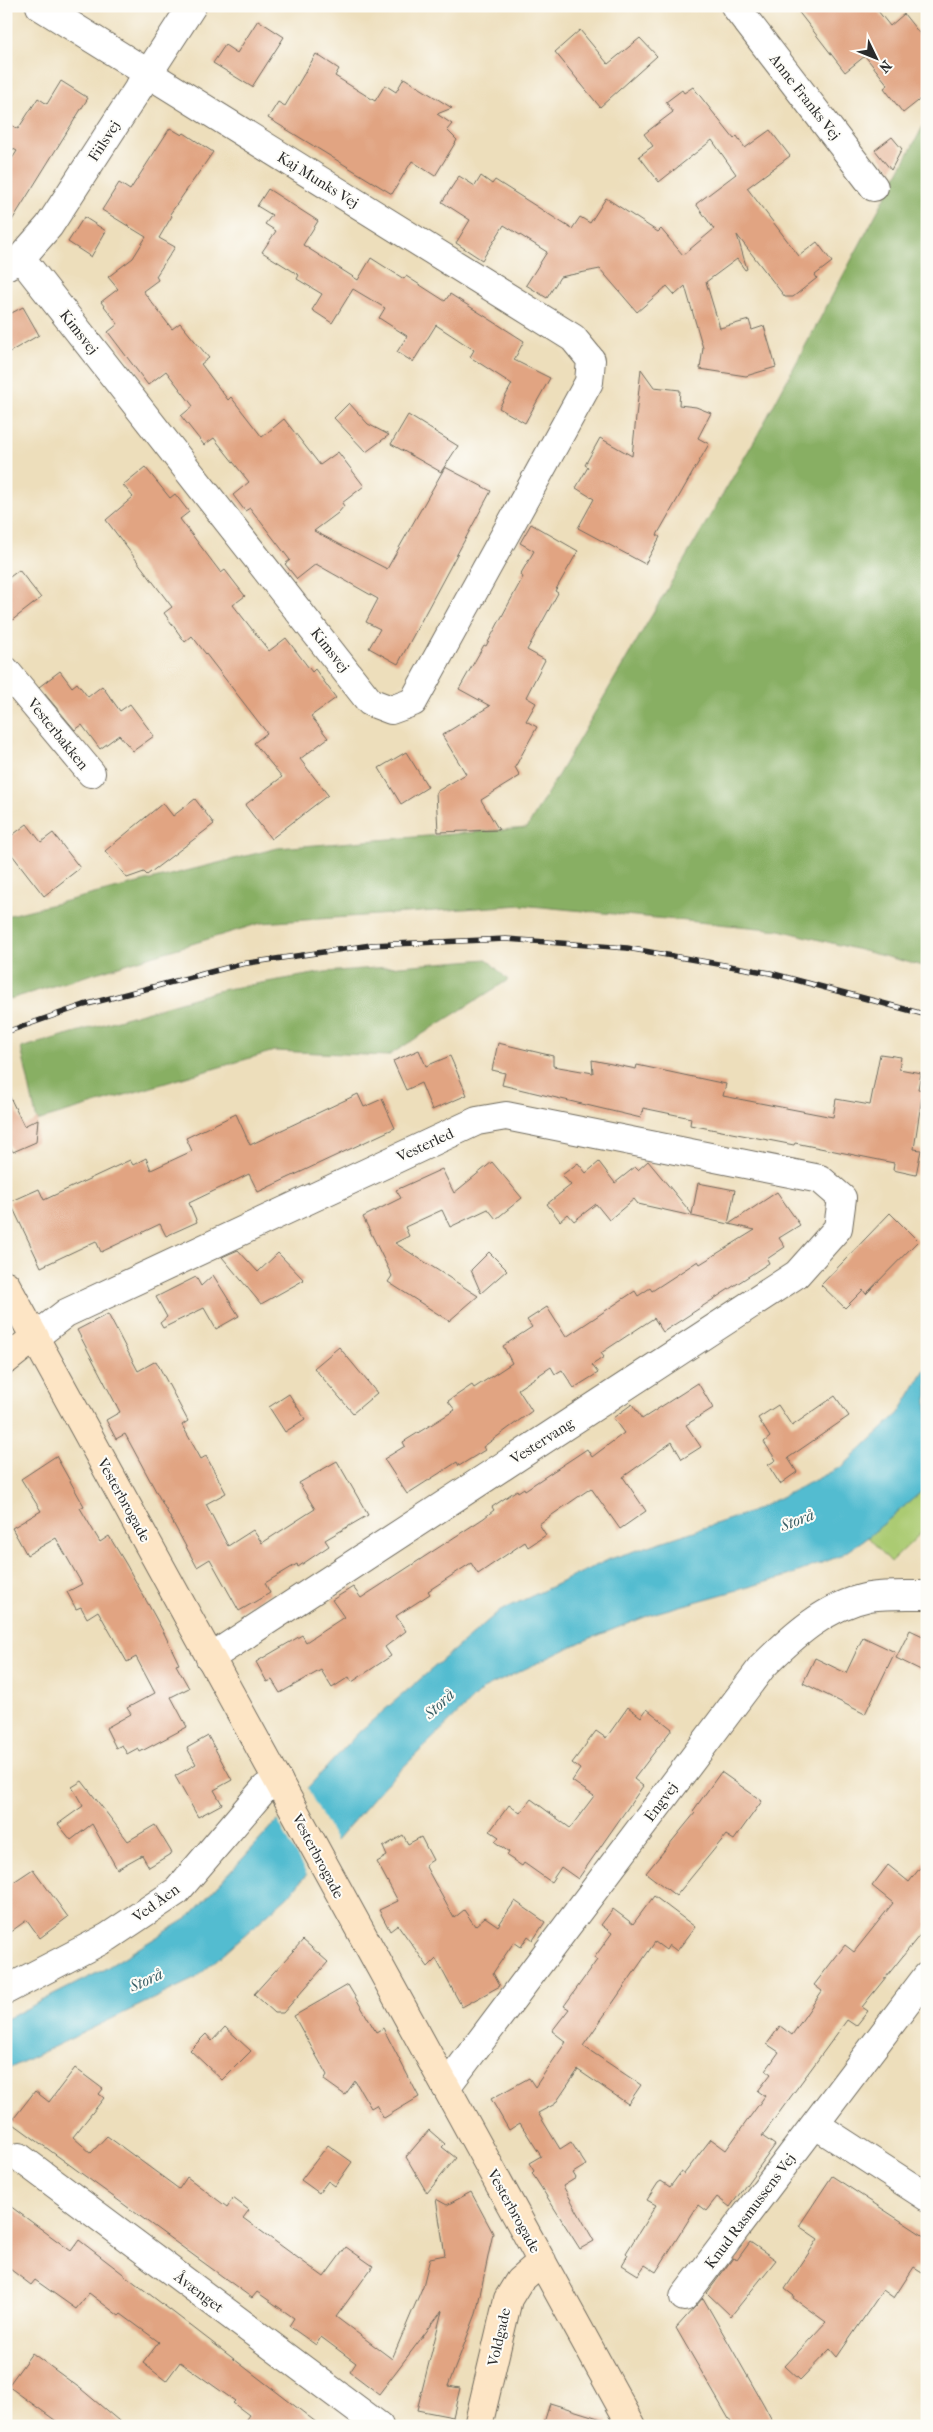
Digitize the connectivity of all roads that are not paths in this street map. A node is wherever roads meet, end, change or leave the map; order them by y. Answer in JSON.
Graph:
{"nodes":[{"id":1,"x":40,"y":6,"type":"edge"},
{"id":2,"x":192,"y":6,"type":"edge"},
{"id":3,"x":735,"y":6,"type":"edge"},
{"id":4,"x":147,"y":73,"type":"junction"},
{"id":5,"x":874,"y":187,"type":"dead end"},
{"id":6,"x":14,"y":262,"type":"edge"},
{"id":7,"x":591,"y":360,"type":"joint"},
{"id":8,"x":6,"y":671,"type":"edge"},
{"id":9,"x":91,"y":773,"type":"dead end"},
{"id":10,"x":842,"y":1198,"type":"joint"},
{"id":11,"x":6,"y":1285,"type":"edge"},
{"id":12,"x":34,"y":1337,"type":"junction"},
{"id":13,"x":6,"y":1360,"type":"edge"},
{"id":14,"x":927,"y":1595,"type":"edge"},
{"id":15,"x":210,"y":1658,"type":"junction"},
{"id":16,"x":278,"y":1780,"type":"junction"},
{"id":17,"x":923,"y":1988,"type":"edge"},
{"id":18,"x":6,"y":1990,"type":"edge"},
{"id":19,"x":446,"y":2088,"type":"junction"},
{"id":20,"x":816,"y":2125,"type":"junction"},
{"id":21,"x":19,"y":2157,"type":"dead end"},
{"id":22,"x":927,"y":2197,"type":"edge"},
{"id":23,"x":542,"y":2261,"type":"junction"},
{"id":24,"x":684,"y":2297,"type":"dead end"},
{"id":25,"x":379,"y":2426,"type":"edge"},
{"id":26,"x":478,"y":2426,"type":"edge"},
{"id":27,"x":632,"y":2426,"type":"edge"}],
"edges":[{"from":1,"to":4,"type":"street","name":"Kaj Munks Vej"},
{"from":2,"to":4,"type":"street","name":"Fiilsvej"},
{"from":3,"to":5,"type":"street","name":"Anne Franks Vej"},
{"from":4,"to":6,"type":"street","name":"Fiilsvej"},
{"from":4,"to":7,"type":"street","name":"Kaj Munks Vej"},
{"from":6,"to":7,"type":"street","name":"Kimsvej"},
{"from":8,"to":9,"type":"street","name":"Vesterbakken"},
{"from":10,"to":12,"type":"street","name":"Vesterled"},
{"from":10,"to":15,"type":"street","name":"Vestervang"},
{"from":11,"to":12,"type":"street","name":"Vesterbrogade"},
{"from":12,"to":13,"type":"street"},
{"from":12,"to":15,"type":"street","name":"Vesterbrogade"},
{"from":14,"to":19,"type":"street","name":"Engvej"},
{"from":15,"to":16,"type":"street","name":"Vesterbrogade"},
{"from":16,"to":18,"type":"street","name":"Ved Åen"},
{"from":16,"to":19,"type":"street","name":"Vesterbrogade"},
{"from":17,"to":20,"type":"street","name":"Knud Rasmussens Vej"},
{"from":19,"to":23,"type":"street","name":"Vesterbrogade"},
{"from":20,"to":22,"type":"street"},
{"from":20,"to":24,"type":"street","name":"Knud Rasmussens Vej"},
{"from":21,"to":25,"type":"street","name":"Åvænget"},
{"from":23,"to":26,"type":"street","name":"Voldgade"},
{"from":23,"to":27,"type":"street","name":"Vesterbrogade"}]}
